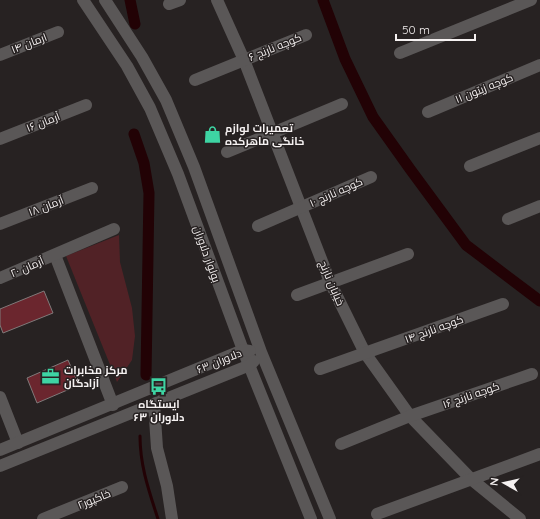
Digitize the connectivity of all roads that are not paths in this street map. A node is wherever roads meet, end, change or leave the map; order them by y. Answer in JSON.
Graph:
{"nodes":[{"id":1,"x":83,"y":0,"type":"edge"},
{"id":2,"x":105,"y":0,"type":"edge"},
{"id":3,"x":217,"y":0,"type":"edge"},
{"id":4,"x":531,"y":0,"type":"edge"},
{"id":5,"x":58,"y":32,"type":"dead end"},
{"id":6,"x":306,"y":35,"type":"dead end"},
{"id":7,"x":400,"y":53,"type":"dead end"},
{"id":8,"x":0,"y":54,"type":"edge"},
{"id":9,"x":244,"y":60,"type":"junction"},
{"id":10,"x":540,"y":65,"type":"edge"},
{"id":11,"x":195,"y":80,"type":"dead end"},
{"id":12,"x":342,"y":104,"type":"dead end"},
{"id":13,"x":86,"y":105,"type":"dead end"},
{"id":14,"x":428,"y":112,"type":"dead end"},
{"id":15,"x":272,"y":133,"type":"junction"},
{"id":16,"x":540,"y":138,"type":"edge"},
{"id":17,"x":0,"y":139,"type":"edge"},
{"id":18,"x":227,"y":152,"type":"dead end"},
{"id":19,"x":470,"y":166,"type":"dead end"},
{"id":20,"x":371,"y":177,"type":"dead end"},
{"id":21,"x":92,"y":188,"type":"dead end"},
{"id":22,"x":540,"y":206,"type":"edge"},
{"id":23,"x":302,"y":207,"type":"junction"},
{"id":24,"x":508,"y":219,"type":"dead end"},
{"id":25,"x":0,"y":224,"type":"edge"},
{"id":26,"x":258,"y":226,"type":"dead end"},
{"id":27,"x":114,"y":229,"type":"dead end"},
{"id":28,"x":408,"y":254,"type":"dead end"},
{"id":29,"x":54,"y":255,"type":"junction"},
{"id":30,"x":0,"y":278,"type":"edge"},
{"id":31,"x":330,"y":282,"type":"junction"},
{"id":32,"x":297,"y":295,"type":"dead end"},
{"id":33,"x":503,"y":304,"type":"dead end"},
{"id":34,"x":243,"y":350,"type":"junction"},
{"id":35,"x":261,"y":352,"type":"junction"},
{"id":36,"x":365,"y":353,"type":"junction"},
{"id":37,"x":250,"y":366,"type":"junction"},
{"id":38,"x":320,"y":369,"type":"dead end"},
{"id":39,"x":532,"y":374,"type":"dead end"},
{"id":40,"x":0,"y":397,"type":"edge"},
{"id":41,"x":154,"y":404,"type":"junction"},
{"id":42,"x":113,"y":405,"type":"junction"},
{"id":43,"x":410,"y":416,"type":"junction"},
{"id":44,"x":18,"y":444,"type":"junction"},
{"id":45,"x":341,"y":444,"type":"dead end"},
{"id":46,"x":0,"y":450,"type":"edge"},
{"id":47,"x":540,"y":454,"type":"edge"},
{"id":48,"x":0,"y":466,"type":"edge"},
{"id":49,"x":471,"y":479,"type":"junction"},
{"id":50,"x":122,"y":487,"type":"dead end"},
{"id":51,"x":377,"y":514,"type":"dead end"},
{"id":52,"x":43,"y":519,"type":"edge"},
{"id":53,"x":172,"y":519,"type":"edge"},
{"id":54,"x":311,"y":519,"type":"edge"},
{"id":55,"x":330,"y":519,"type":"edge"},
{"id":56,"x":520,"y":519,"type":"edge"}],
"edges":[{"from":1,"to":34,"type":"street","name":"بولوار دلاوران"},
{"from":2,"to":35,"type":"street","name":"بولوار دلاوران"},
{"from":3,"to":9,"type":"street","name":"خیابان نارنج"},
{"from":4,"to":7,"type":"street"},
{"from":5,"to":8,"type":"street","name":"ارمان ۱۴"},
{"from":6,"to":9,"type":"street","name":"کوچه نارنج ۶"},
{"from":9,"to":11,"type":"street","name":"کوچه نارنج ۶"},
{"from":9,"to":15,"type":"street","name":"خیابان نارنج"},
{"from":10,"to":14,"type":"street","name":"کوچه زیتون ۱۱"},
{"from":12,"to":15,"type":"street"},
{"from":13,"to":17,"type":"street","name":"آرمان ۱۶"},
{"from":15,"to":18,"type":"street"},
{"from":15,"to":23,"type":"street","name":"خیابان نارنج"},
{"from":16,"to":19,"type":"street"},
{"from":20,"to":23,"type":"street","name":"کوچه نارنج ۱۰"},
{"from":21,"to":25,"type":"street","name":"آرمان ۱۸"},
{"from":22,"to":24,"type":"street"},
{"from":23,"to":26,"type":"street","name":"کوچه نارنج ۱۰"},
{"from":23,"to":31,"type":"street","name":"خیابان نارنج"},
{"from":27,"to":29,"type":"street","name":"آرمان ۲۰"},
{"from":28,"to":31,"type":"street"},
{"from":29,"to":30,"type":"street","name":"آرمان ۲۰"},
{"from":29,"to":42,"type":"street"},
{"from":31,"to":32,"type":"street"},
{"from":31,"to":36,"type":"street","name":"خیابان نارنج"},
{"from":33,"to":36,"type":"street","name":"کوچه نارنج ۱۴"},
{"from":34,"to":35,"type":"street","name":"دلاوران ۶۳"},
{"from":34,"to":37,"type":"street","name":"بولوار دلاوران"},
{"from":34,"to":42,"type":"street","name":"دلاوران ۶۳"},
{"from":35,"to":37,"type":"street","name":"دلاوران ۶۳"},
{"from":35,"to":55,"type":"street","name":"بولوار دلاوران"},
{"from":36,"to":38,"type":"street","name":"کوچه نارنج ۱۴"},
{"from":36,"to":43,"type":"street","name":"خیابان نارنج"},
{"from":37,"to":41,"type":"street","name":"دلاوران ۶۳"},
{"from":37,"to":54,"type":"street","name":"بولوار دلاوران"},
{"from":39,"to":43,"type":"street","name":"کوچه نارنج ۱۶"},
{"from":40,"to":44,"type":"street"},
{"from":41,"to":48,"type":"street","name":"دلاوران ۶۳"},
{"from":41,"to":53,"type":"street"},
{"from":42,"to":44,"type":"street","name":"دلاوران ۶۳"},
{"from":43,"to":45,"type":"street","name":"کوچه نارنج ۱۶"},
{"from":43,"to":49,"type":"street","name":"خیابان نارنج"},
{"from":44,"to":46,"type":"street","name":"دلاوران ۶۳"},
{"from":47,"to":49,"type":"street"},
{"from":49,"to":51,"type":"street"},
{"from":49,"to":56,"type":"street","name":"خیابان نارنج"},
{"from":50,"to":52,"type":"street","name":"خاکپور۲"}]}
